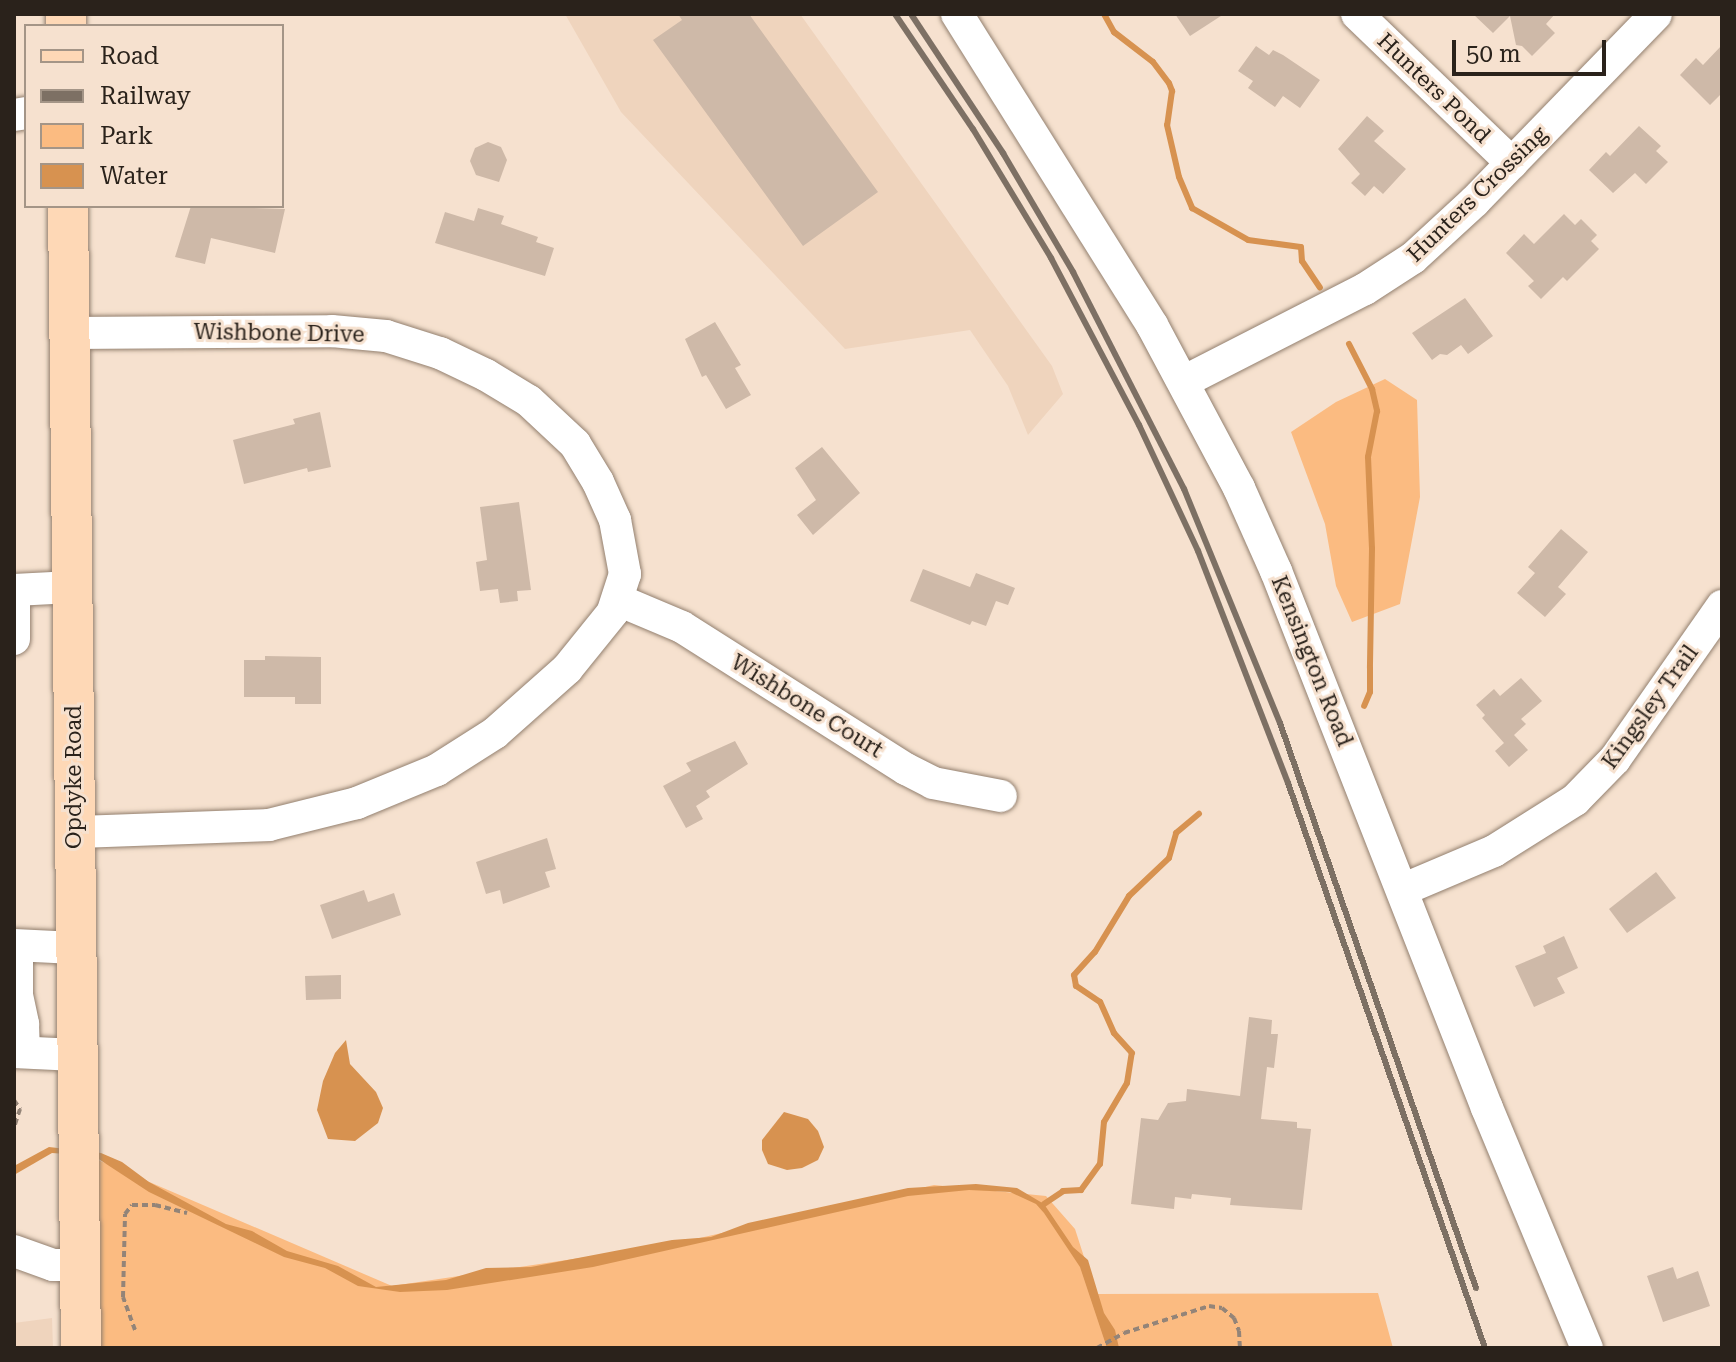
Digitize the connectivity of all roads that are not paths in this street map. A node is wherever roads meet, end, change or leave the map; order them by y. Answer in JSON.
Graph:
{"nodes":[{"id":1,"x":957,"y":14,"type":"edge"},
{"id":2,"x":1357,"y":14,"type":"edge"},
{"id":3,"x":1656,"y":14,"type":"edge"},
{"id":4,"x":1512,"y":163,"type":"junction"},
{"id":5,"x":68,"y":208,"type":"edge"},
{"id":6,"x":70,"y":333,"type":"junction"},
{"id":7,"x":1185,"y":381,"type":"junction"},
{"id":8,"x":72,"y":587,"type":"junction"},
{"id":9,"x":14,"y":593,"type":"edge"},
{"id":10,"x":618,"y":600,"type":"junction"},
{"id":11,"x":1722,"y":606,"type":"edge"},
{"id":12,"x":14,"y":639,"type":"edge"},
{"id":13,"x":1001,"y":796,"type":"dead end"},
{"id":14,"x":74,"y":832,"type":"junction"},
{"id":15,"x":1402,"y":890,"type":"junction"},
{"id":16,"x":16,"y":945,"type":"edge"},
{"id":17,"x":75,"y":948,"type":"junction"},
{"id":18,"x":15,"y":995,"type":"edge"},
{"id":19,"x":19,"y":1052,"type":"edge"},
{"id":20,"x":76,"y":1055,"type":"junction"},
{"id":21,"x":14,"y":1251,"type":"edge"},
{"id":22,"x":79,"y":1265,"type":"junction"},
{"id":23,"x":81,"y":1348,"type":"edge"},
{"id":24,"x":1587,"y":1348,"type":"edge"}],
"edges":[{"from":1,"to":7,"type":"street","name":"Kensington Road"},
{"from":2,"to":4,"type":"street","name":"Hunters Pond"},
{"from":3,"to":4,"type":"street","name":"Hunters Crossing"},
{"from":4,"to":7,"type":"street","name":"Hunters Crossing"},
{"from":5,"to":6,"type":"main road","name":"Opdyke Road"},
{"from":6,"to":8,"type":"main road","name":"Opdyke Road"},
{"from":6,"to":10,"type":"street","name":"Wishbone Drive"},
{"from":7,"to":15,"type":"street","name":"Kensington Road"},
{"from":8,"to":9,"type":"street"},
{"from":8,"to":14,"type":"main road","name":"Opdyke Road"},
{"from":9,"to":12,"type":"street"},
{"from":10,"to":13,"type":"street","name":"Wishbone Court"},
{"from":10,"to":14,"type":"street","name":"Wishbone Drive"},
{"from":11,"to":15,"type":"street","name":"Kingsley Trail"},
{"from":14,"to":17,"type":"main road","name":"Opdyke Road"},
{"from":15,"to":24,"type":"street","name":"Kensington Road"},
{"from":16,"to":17,"type":"street"},
{"from":16,"to":18,"type":"street"},
{"from":17,"to":20,"type":"main road","name":"Opdyke Road"},
{"from":18,"to":19,"type":"street"},
{"from":19,"to":20,"type":"street"},
{"from":20,"to":22,"type":"main road","name":"Opdyke Road"},
{"from":21,"to":22,"type":"street"},
{"from":22,"to":23,"type":"main road","name":"Opdyke Road"}]}
